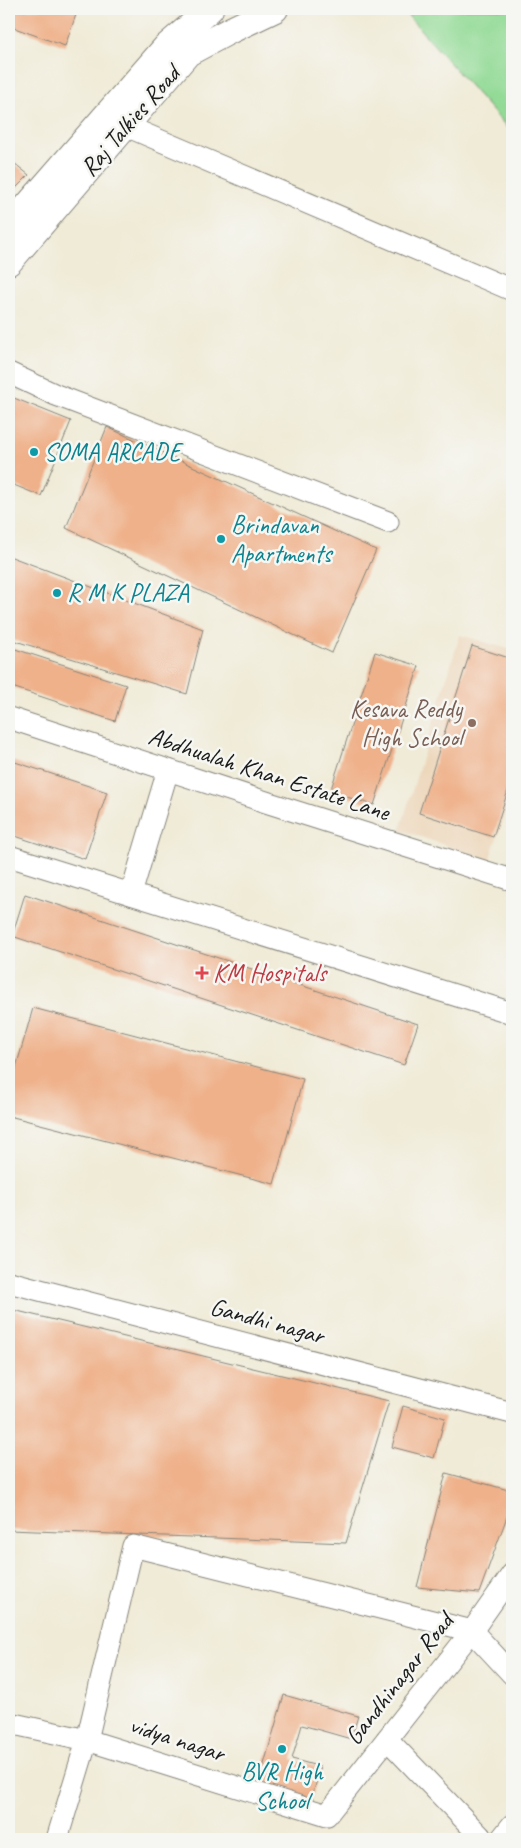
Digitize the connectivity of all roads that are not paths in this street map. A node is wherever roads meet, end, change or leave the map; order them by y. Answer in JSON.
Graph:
{"nodes":[{"id":1,"x":210,"y":9,"type":"edge"},
{"id":2,"x":275,"y":9,"type":"edge"},
{"id":3,"x":126,"y":126,"type":"junction"},
{"id":4,"x":9,"y":226,"type":"edge"},
{"id":5,"x":9,"y":262,"type":"edge"},
{"id":6,"x":512,"y":290,"type":"edge"},
{"id":7,"x":9,"y":373,"type":"edge"},
{"id":8,"x":388,"y":522,"type":"dead end"},
{"id":9,"x":9,"y":718,"type":"edge"},
{"id":10,"x":168,"y":770,"type":"junction"},
{"id":11,"x":9,"y":856,"type":"edge"},
{"id":12,"x":512,"y":880,"type":"edge"},
{"id":13,"x":131,"y":894,"type":"junction"},
{"id":14,"x":512,"y":1013,"type":"edge"},
{"id":15,"x":9,"y":1282,"type":"edge"},
{"id":16,"x":512,"y":1413,"type":"edge"},
{"id":17,"x":512,"y":1574,"type":"edge"},
{"id":18,"x":472,"y":1631,"type":"junction"},
{"id":19,"x":512,"y":1674,"type":"edge"},
{"id":20,"x":9,"y":1723,"type":"edge"},
{"id":21,"x":387,"y":1739,"type":"junction"},
{"id":22,"x":87,"y":1740,"type":"junction"},
{"id":23,"x":327,"y":1815,"type":"joint"},
{"id":24,"x":512,"y":1825,"type":"edge"},
{"id":25,"x":57,"y":1839,"type":"edge"},
{"id":26,"x":483,"y":1839,"type":"edge"},
{"id":27,"x":501,"y":1839,"type":"edge"}],
"edges":[{"from":1,"to":4,"type":"street","name":"Raj Talkies Road"},
{"from":2,"to":3,"type":"street","name":"Raj Talkies Road"},
{"from":3,"to":5,"type":"street","name":"Raj Talkies Road"},
{"from":3,"to":6,"type":"street"},
{"from":7,"to":8,"type":"street"},
{"from":9,"to":10,"type":"street","name":"Abdhualah Khan Estate Lane"},
{"from":10,"to":12,"type":"street","name":"Abdhualah Khan Estate Lane"},
{"from":10,"to":13,"type":"street"},
{"from":11,"to":13,"type":"street"},
{"from":13,"to":14,"type":"street"},
{"from":15,"to":16,"type":"street","name":"Gandhi nagar"},
{"from":17,"to":18,"type":"street","name":"Gandhinagar Road"},
{"from":18,"to":19,"type":"street"},
{"from":18,"to":21,"type":"street","name":"Gandhinagar Road"},
{"from":18,"to":22,"type":"street"},
{"from":20,"to":22,"type":"street","name":"vidya nagar"},
{"from":21,"to":23,"type":"street","name":"Gandhinagar Road"},
{"from":21,"to":26,"type":"street"},
{"from":22,"to":23,"type":"street","name":"vidya nagar"},
{"from":22,"to":25,"type":"street"},
{"from":24,"to":27,"type":"street"}]}
